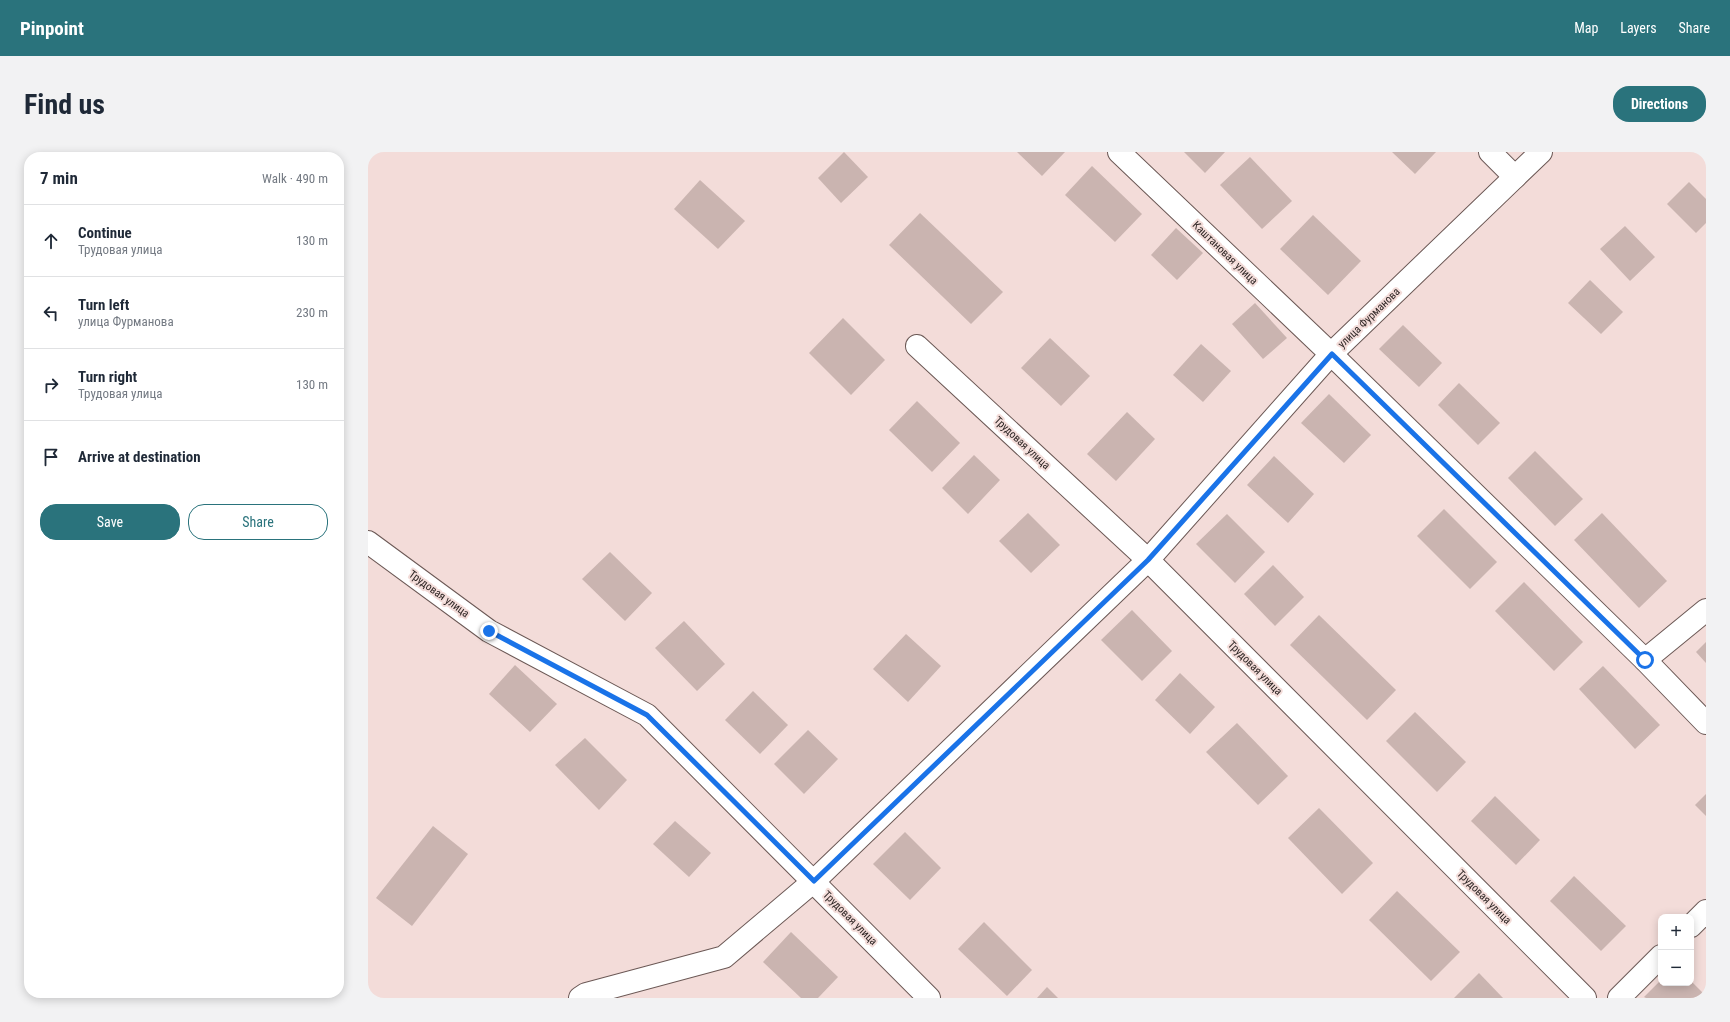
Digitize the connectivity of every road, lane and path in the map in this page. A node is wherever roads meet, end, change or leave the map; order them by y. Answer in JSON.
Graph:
{"nodes":[{"id":1,"x":1119,"y":152,"type":"edge"},
{"id":2,"x":1490,"y":152,"type":"edge"},
{"id":3,"x":1541,"y":152,"type":"edge"},
{"id":4,"x":1515,"y":177,"type":"junction"},
{"id":5,"x":917,"y":346,"type":"dead end"},
{"id":6,"x":1332,"y":354,"type":"junction"},
{"id":7,"x":368,"y":542,"type":"edge"},
{"id":8,"x":1148,"y":560,"type":"junction"},
{"id":9,"x":1706,"y":610,"type":"edge"},
{"id":10,"x":1645,"y":660,"type":"junction"},
{"id":11,"x":1706,"y":723,"type":"edge"},
{"id":12,"x":814,"y":881,"type":"junction"},
{"id":13,"x":1706,"y":911,"type":"edge"},
{"id":14,"x":1694,"y":923,"type":"edge"},
{"id":15,"x":1658,"y":959,"type":"edge"},
{"id":16,"x":630,"y":991,"type":"edge"},
{"id":17,"x":580,"y":998,"type":"edge"},
{"id":18,"x":929,"y":998,"type":"edge"},
{"id":19,"x":1585,"y":998,"type":"edge"},
{"id":20,"x":1619,"y":998,"type":"edge"}],
"edges":[{"from":1,"to":6,"type":"street","name":"Каштановая улица"},
{"from":2,"to":4,"type":"street"},
{"from":3,"to":4,"type":"street","name":"улица Фурманова"},
{"from":4,"to":6,"type":"street","name":"улица Фурманова"},
{"from":5,"to":8,"type":"street","name":"Трудовая улица"},
{"from":6,"to":8,"type":"street","name":"улица Фурманова"},
{"from":6,"to":10,"type":"street"},
{"from":7,"to":12,"type":"street","name":"Трудовая улица"},
{"from":8,"to":12,"type":"street","name":"улица Фурманова"},
{"from":8,"to":19,"type":"street","name":"Трудовая улица"},
{"from":9,"to":10,"type":"street"},
{"from":10,"to":11,"type":"street"},
{"from":12,"to":16,"type":"street","name":"улица Фурманова"},
{"from":12,"to":18,"type":"street","name":"Трудовая улица"},
{"from":13,"to":14,"type":"street"},
{"from":15,"to":20,"type":"street"},
{"from":16,"to":17,"type":"street","name":"улица Фурманова"}]}
